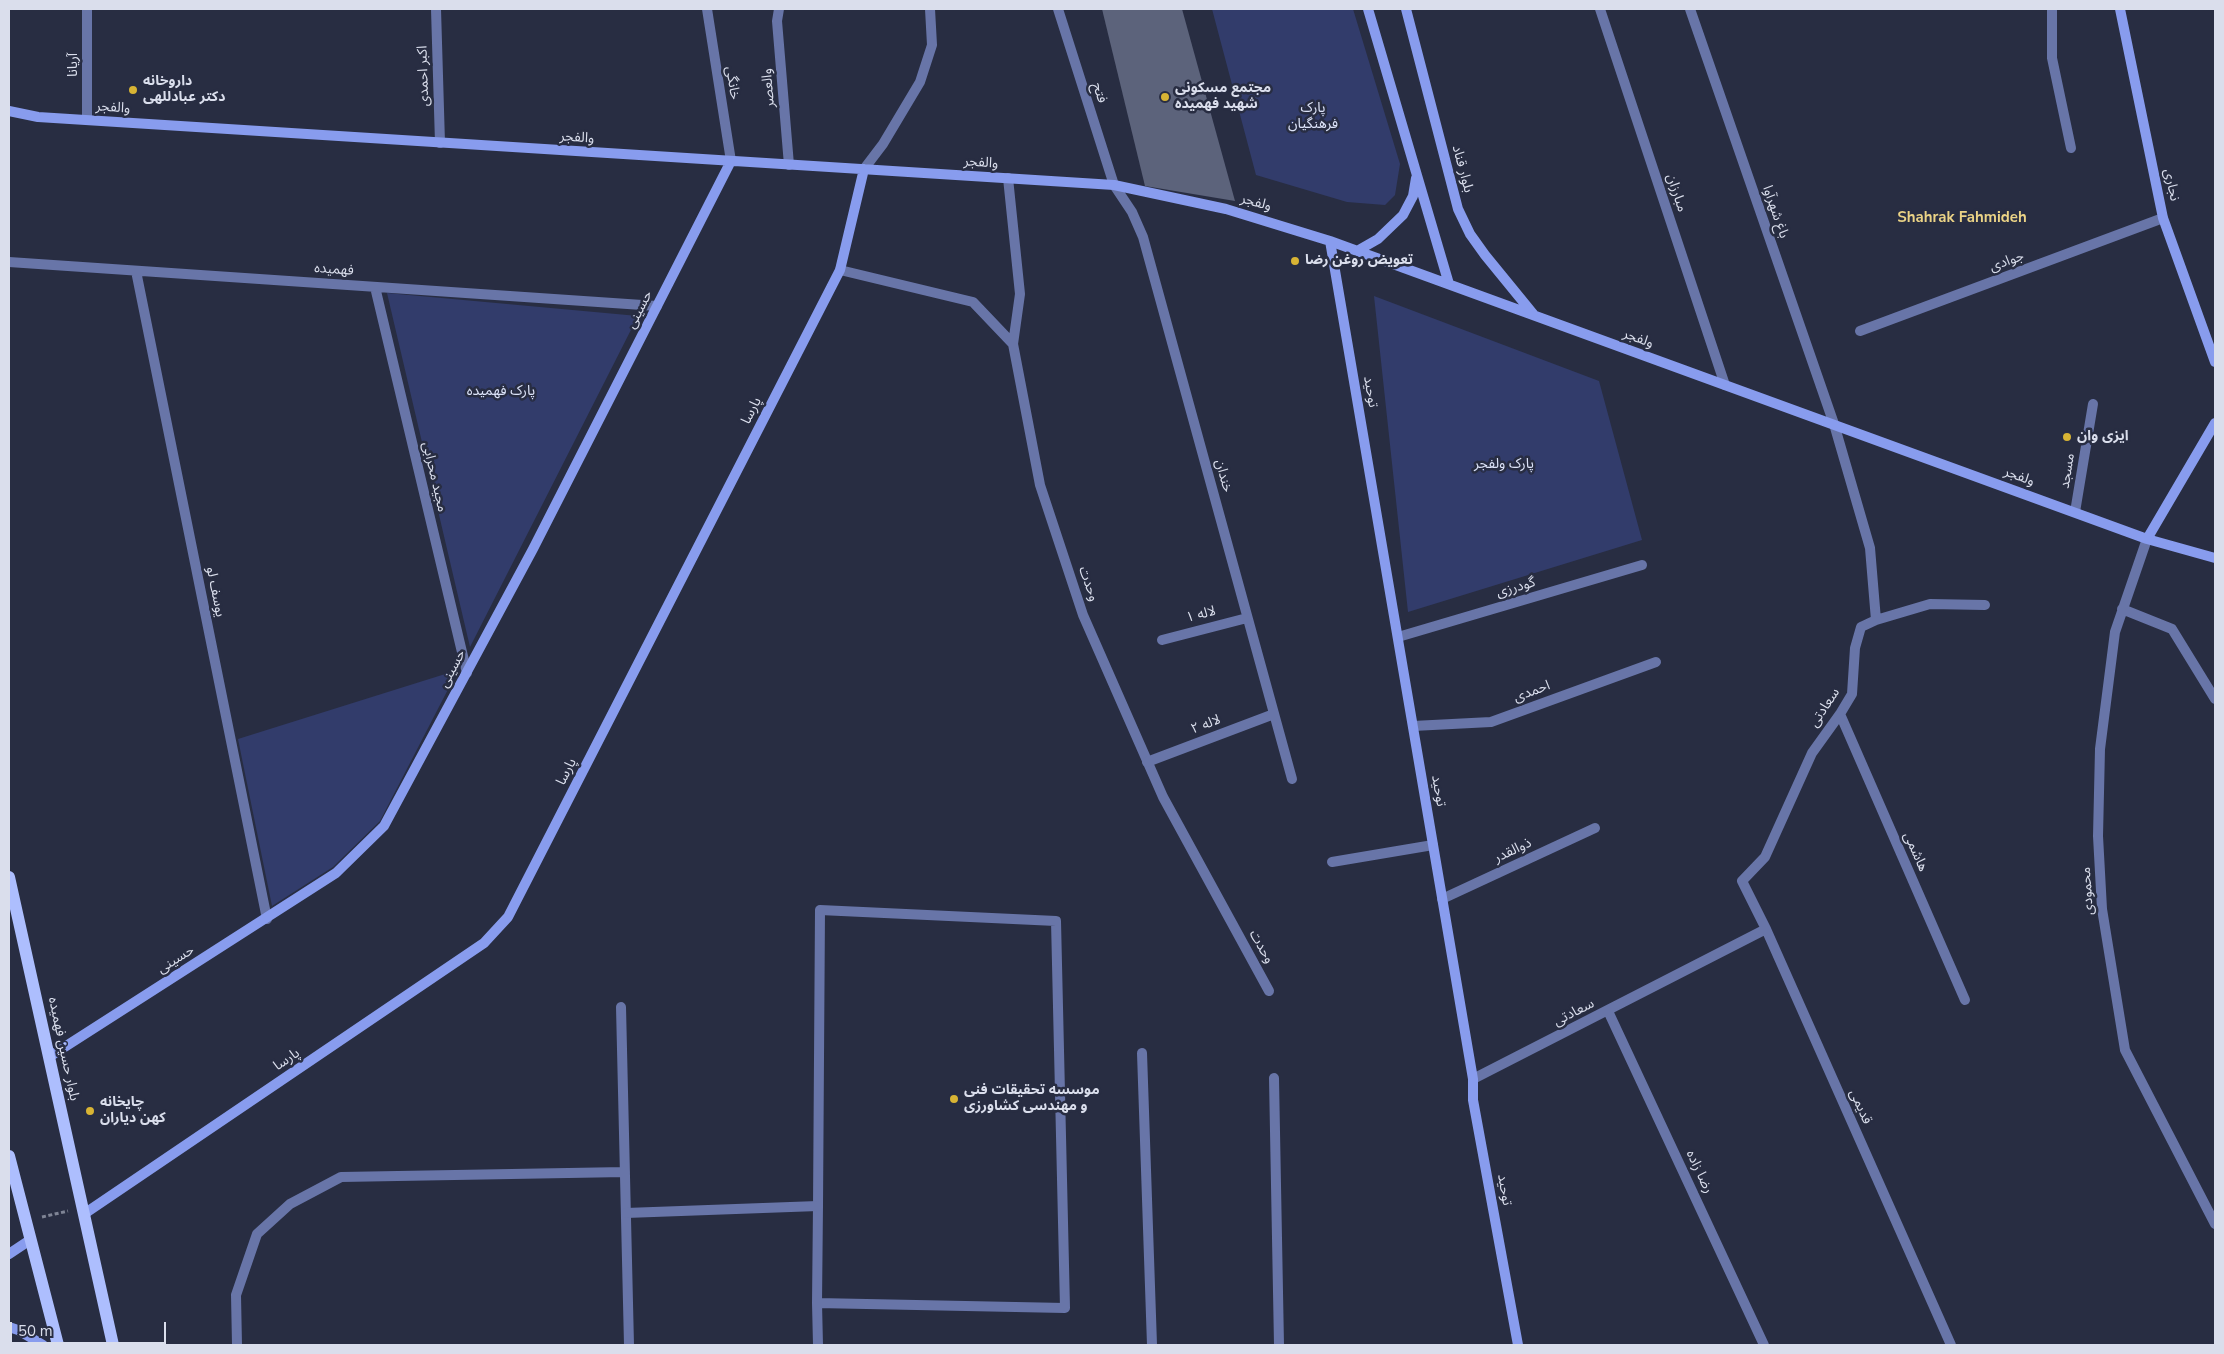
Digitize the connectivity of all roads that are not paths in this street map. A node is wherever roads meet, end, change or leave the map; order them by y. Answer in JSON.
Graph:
{"nodes":[{"id":1,"x":87,"y":9,"type":"edge"},
{"id":2,"x":436,"y":9,"type":"edge"},
{"id":3,"x":707,"y":9,"type":"edge"},
{"id":4,"x":779,"y":9,"type":"edge"},
{"id":5,"x":930,"y":9,"type":"edge"},
{"id":6,"x":1058,"y":9,"type":"edge"},
{"id":7,"x":1368,"y":9,"type":"edge"},
{"id":8,"x":1406,"y":9,"type":"edge"},
{"id":9,"x":1600,"y":9,"type":"edge"},
{"id":10,"x":1690,"y":9,"type":"edge"},
{"id":11,"x":2052,"y":9,"type":"edge"},
{"id":12,"x":2120,"y":9,"type":"edge"},
{"id":13,"x":9,"y":111,"type":"edge"},
{"id":14,"x":38,"y":117,"type":"junction"},
{"id":15,"x":9,"y":120,"type":"edge"},
{"id":16,"x":87,"y":120,"type":"junction"},
{"id":17,"x":440,"y":143,"type":"junction"},
{"id":18,"x":2070,"y":148,"type":"dead end"},
{"id":19,"x":731,"y":161,"type":"junction"},
{"id":20,"x":789,"y":165,"type":"junction"},
{"id":21,"x":864,"y":169,"type":"junction"},
{"id":22,"x":1417,"y":174,"type":"junction"},
{"id":23,"x":1008,"y":178,"type":"junction"},
{"id":24,"x":1114,"y":185,"type":"junction"},
{"id":25,"x":2163,"y":218,"type":"junction"},
{"id":26,"x":1330,"y":241,"type":"junction"},
{"id":27,"x":1357,"y":251,"type":"junction"},
{"id":28,"x":9,"y":262,"type":"edge"},
{"id":29,"x":840,"y":270,"type":"junction"},
{"id":30,"x":136,"y":271,"type":"junction"},
{"id":31,"x":1449,"y":284,"type":"junction"},
{"id":32,"x":375,"y":287,"type":"junction"},
{"id":33,"x":657,"y":306,"type":"junction"},
{"id":34,"x":1535,"y":315,"type":"junction"},
{"id":35,"x":1860,"y":331,"type":"dead end"},
{"id":36,"x":1012,"y":344,"type":"junction"},
{"id":37,"x":2215,"y":362,"type":"edge"},
{"id":38,"x":1725,"y":385,"type":"junction"},
{"id":39,"x":2093,"y":404,"type":"dead end"},
{"id":40,"x":2215,"y":423,"type":"edge"},
{"id":41,"x":1834,"y":424,"type":"junction"},
{"id":42,"x":2076,"y":512,"type":"junction"},
{"id":43,"x":2147,"y":539,"type":"junction"},
{"id":44,"x":2215,"y":558,"type":"edge"},
{"id":45,"x":1642,"y":565,"type":"dead end"},
{"id":46,"x":1985,"y":605,"type":"dead end"},
{"id":47,"x":2122,"y":609,"type":"junction"},
{"id":48,"x":1247,"y":618,"type":"junction"},
{"id":49,"x":1876,"y":620,"type":"junction"},
{"id":50,"x":1398,"y":637,"type":"junction"},
{"id":51,"x":1162,"y":640,"type":"dead end"},
{"id":52,"x":1656,"y":662,"type":"dead end"},
{"id":53,"x":467,"y":673,"type":"junction"},
{"id":54,"x":2215,"y":699,"type":"edge"},
{"id":55,"x":1274,"y":714,"type":"junction"},
{"id":56,"x":1840,"y":714,"type":"junction"},
{"id":57,"x":1413,"y":726,"type":"junction"},
{"id":58,"x":1148,"y":762,"type":"junction"},
{"id":59,"x":1292,"y":779,"type":"dead end"},
{"id":60,"x":1595,"y":828,"type":"dead end"},
{"id":61,"x":1433,"y":845,"type":"junction"},
{"id":62,"x":1332,"y":862,"type":"dead end"},
{"id":63,"x":9,"y":877,"type":"edge"},
{"id":64,"x":1742,"y":880,"type":"joint"},
{"id":65,"x":1442,"y":899,"type":"junction"},
{"id":66,"x":268,"y":918,"type":"junction"},
{"id":67,"x":1766,"y":929,"type":"junction"},
{"id":68,"x":1269,"y":991,"type":"dead end"},
{"id":69,"x":1965,"y":1000,"type":"dead end"},
{"id":70,"x":621,"y":1007,"type":"dead end"},
{"id":71,"x":1608,"y":1011,"type":"junction"},
{"id":72,"x":1142,"y":1053,"type":"dead end"},
{"id":73,"x":49,"y":1057,"type":"junction"},
{"id":74,"x":1274,"y":1078,"type":"dead end"},
{"id":75,"x":1473,"y":1080,"type":"junction"},
{"id":76,"x":9,"y":1156,"type":"edge"},
{"id":77,"x":625,"y":1172,"type":"junction"},
{"id":78,"x":818,"y":1206,"type":"junction"},
{"id":79,"x":83,"y":1210,"type":"junction"},
{"id":80,"x":626,"y":1213,"type":"junction"},
{"id":81,"x":2215,"y":1224,"type":"edge"},
{"id":82,"x":30,"y":1240,"type":"junction"},
{"id":83,"x":9,"y":1254,"type":"edge"},
{"id":84,"x":817,"y":1302,"type":"junction"},
{"id":85,"x":9,"y":1327,"type":"edge"},
{"id":86,"x":43,"y":1345,"type":"edge"},
{"id":87,"x":58,"y":1345,"type":"edge"},
{"id":88,"x":113,"y":1345,"type":"edge"},
{"id":89,"x":236,"y":1345,"type":"edge"},
{"id":90,"x":628,"y":1345,"type":"edge"},
{"id":91,"x":818,"y":1345,"type":"edge"},
{"id":92,"x":1152,"y":1345,"type":"edge"},
{"id":93,"x":1279,"y":1345,"type":"edge"},
{"id":94,"x":1518,"y":1345,"type":"edge"},
{"id":95,"x":1764,"y":1345,"type":"edge"},
{"id":96,"x":1951,"y":1345,"type":"edge"}],
"edges":[{"from":1,"to":16,"type":"street","name":"آریانا"},
{"from":2,"to":17,"type":"street","name":"اکبر احمدی"},
{"from":3,"to":19,"type":"street","name":"خانگی"},
{"from":4,"to":20,"type":"street","name":"والعصر"},
{"from":5,"to":21,"type":"street"},
{"from":6,"to":24,"type":"street","name":"فتح"},
{"from":7,"to":22,"type":"street"},
{"from":8,"to":34,"type":"street","name":"بلوار قناد"},
{"from":9,"to":38,"type":"street","name":"مبارزان"},
{"from":10,"to":41,"type":"street","name":"باغ شهرآوا"},
{"from":11,"to":18,"type":"street"},
{"from":12,"to":25,"type":"street","name":"نجاری"},
{"from":13,"to":14,"type":"street"},
{"from":14,"to":15,"type":"street"},
{"from":14,"to":16,"type":"street","name":"والفجر"},
{"from":16,"to":17,"type":"street","name":"والفجر"},
{"from":17,"to":19,"type":"street","name":"والفجر"},
{"from":19,"to":20,"type":"street","name":"والفجر"},
{"from":19,"to":33,"type":"street","name":"حسینی"},
{"from":20,"to":21,"type":"street","name":"والفجر"},
{"from":21,"to":23,"type":"street","name":"والفجر"},
{"from":21,"to":29,"type":"street","name":"پارسا"},
{"from":22,"to":27,"type":"street"},
{"from":22,"to":31,"type":"street"},
{"from":23,"to":24,"type":"street","name":"والفجر"},
{"from":23,"to":36,"type":"street"},
{"from":24,"to":26,"type":"street","name":"ولفجر"},
{"from":24,"to":48,"type":"street","name":"خندان"},
{"from":25,"to":35,"type":"street","name":"جوادی"},
{"from":25,"to":37,"type":"street","name":"نجاری"},
{"from":26,"to":27,"type":"street","name":"ولفجر"},
{"from":26,"to":50,"type":"street","name":"توحید"},
{"from":27,"to":31,"type":"street","name":"ولفجر"},
{"from":28,"to":30,"type":"street","name":"فهمیده"},
{"from":29,"to":36,"type":"street"},
{"from":29,"to":79,"type":"street","name":"پارسا"},
{"from":30,"to":32,"type":"street","name":"فهمیده"},
{"from":30,"to":66,"type":"street","name":"یوسف لو"},
{"from":31,"to":34,"type":"street","name":"ولفجر"},
{"from":32,"to":33,"type":"street","name":"فهمیده"},
{"from":32,"to":53,"type":"street","name":"مجید محرابی"},
{"from":33,"to":53,"type":"street","name":"حسینی"},
{"from":34,"to":38,"type":"street","name":"ولفجر"},
{"from":36,"to":58,"type":"street","name":"وحدت"},
{"from":38,"to":41,"type":"street","name":"ولفجر"},
{"from":39,"to":42,"type":"street","name":"مسجد"},
{"from":40,"to":43,"type":"street"},
{"from":41,"to":42,"type":"street","name":"ولفجر"},
{"from":41,"to":49,"type":"street","name":"باغ شهرآوا"},
{"from":42,"to":43,"type":"street","name":"ولفجر"},
{"from":43,"to":44,"type":"street","name":"ولفجر"},
{"from":43,"to":47,"type":"street","name":"محمودی"},
{"from":45,"to":50,"type":"street","name":"گودرزی"},
{"from":46,"to":49,"type":"street","name":"سعادتی"},
{"from":47,"to":54,"type":"street"},
{"from":47,"to":81,"type":"street","name":"محمودی"},
{"from":48,"to":51,"type":"street","name":"لاله ۱"},
{"from":48,"to":55,"type":"street","name":"خندان"},
{"from":49,"to":56,"type":"street","name":"سعادتی"},
{"from":50,"to":57,"type":"street","name":"توحید"},
{"from":52,"to":57,"type":"street","name":"احمدی"},
{"from":53,"to":66,"type":"street","name":"حسینی"},
{"from":55,"to":58,"type":"street","name":"لاله ۲"},
{"from":55,"to":59,"type":"street","name":"خندان"},
{"from":56,"to":64,"type":"street","name":"سعادتی"},
{"from":56,"to":69,"type":"street","name":"هاشمی"},
{"from":57,"to":61,"type":"street","name":"توحید"},
{"from":58,"to":68,"type":"street","name":"وحدت"},
{"from":60,"to":65,"type":"street","name":"ذوالقدر"},
{"from":61,"to":62,"type":"street"},
{"from":61,"to":65,"type":"street","name":"توحید"},
{"from":63,"to":73,"type":"main road","name":"بلوار حسین فهمیده"},
{"from":64,"to":67,"type":"street","name":"قدیمی"},
{"from":65,"to":75,"type":"street","name":"توحید"},
{"from":66,"to":73,"type":"street","name":"حسینی"},
{"from":67,"to":71,"type":"street","name":"سعادتی"},
{"from":67,"to":96,"type":"street","name":"قدیمی"},
{"from":70,"to":77,"type":"street"},
{"from":71,"to":75,"type":"street","name":"سعادتی"},
{"from":71,"to":95,"type":"street","name":"رضا زاده"},
{"from":72,"to":92,"type":"street"},
{"from":73,"to":79,"type":"main road","name":"بلوار حسین فهمیده"},
{"from":74,"to":93,"type":"street"},
{"from":75,"to":94,"type":"street","name":"توحید"},
{"from":76,"to":82,"type":"main road"},
{"from":77,"to":80,"type":"street"},
{"from":77,"to":89,"type":"street"},
{"from":78,"to":80,"type":"street"},
{"from":78,"to":84,"type":"street"},
{"from":78,"to":84,"type":"street"},
{"from":79,"to":88,"type":"main road","name":"بلوار حسین فهمیده"},
{"from":80,"to":90,"type":"street"},
{"from":82,"to":83,"type":"street"},
{"from":82,"to":87,"type":"main road"},
{"from":84,"to":91,"type":"street"},
{"from":85,"to":86,"type":"street"}]}
